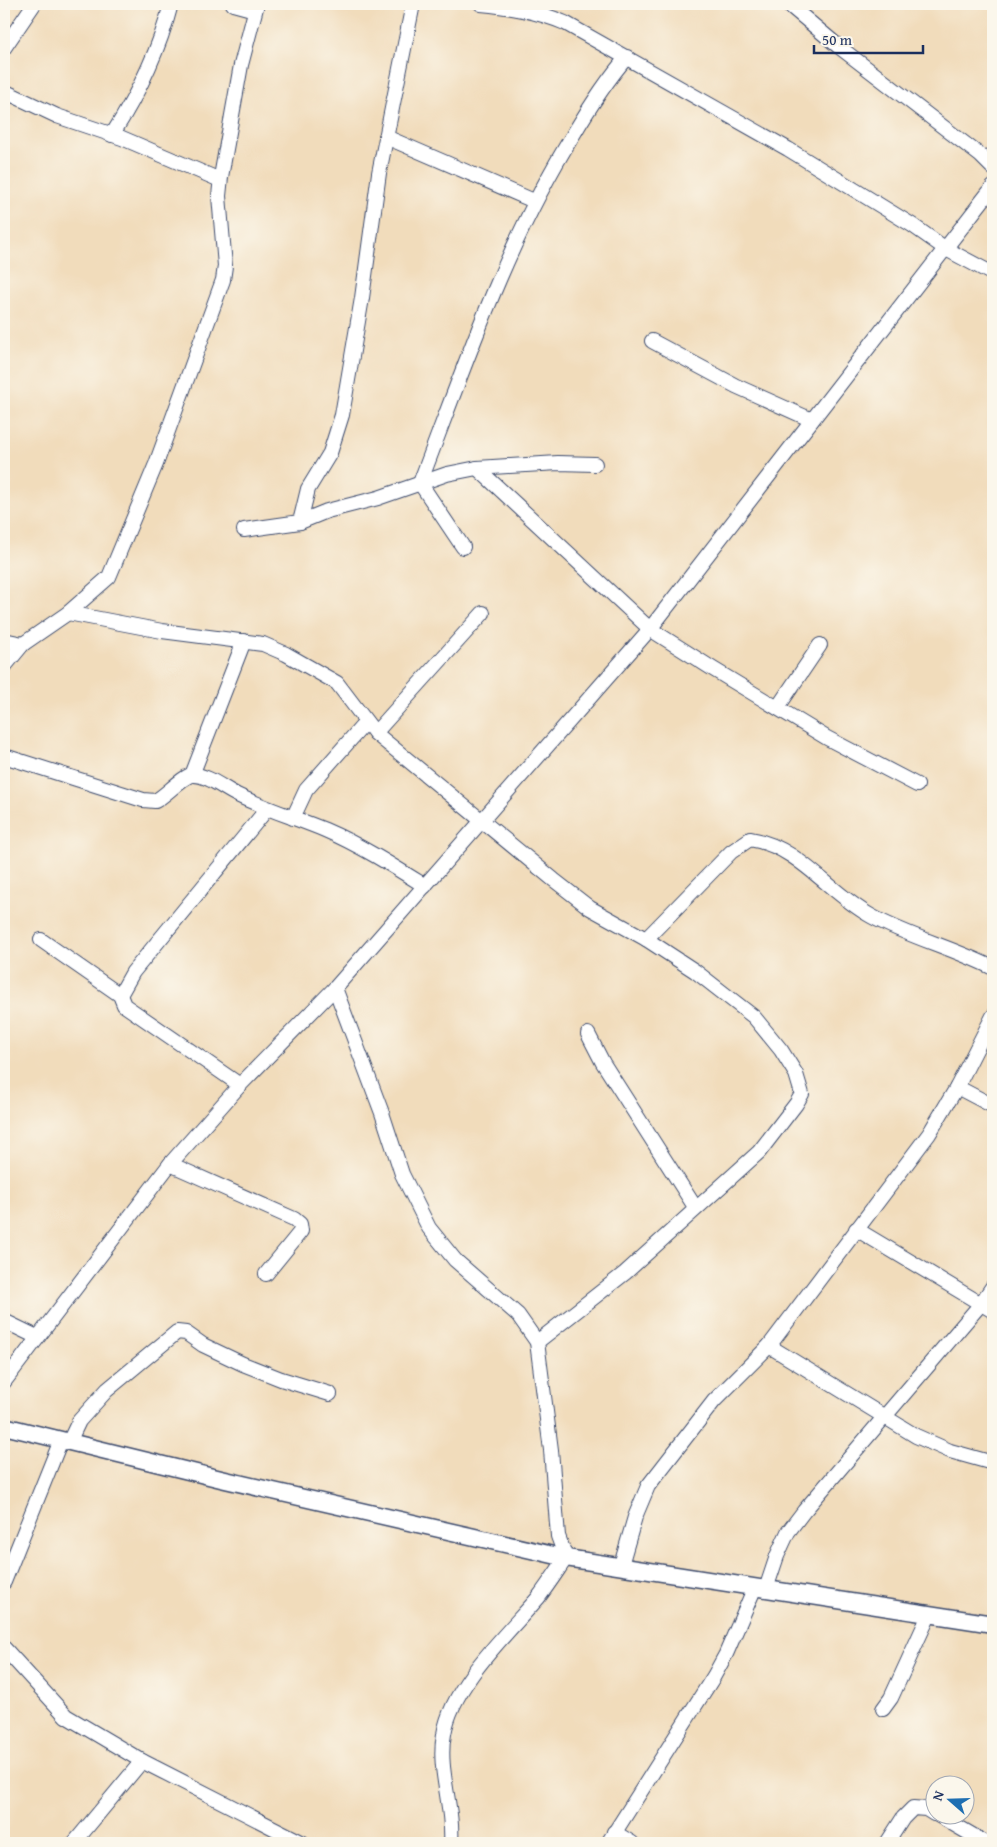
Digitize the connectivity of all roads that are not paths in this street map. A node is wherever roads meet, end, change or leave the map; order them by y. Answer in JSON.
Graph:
{"nodes":[{"id":1,"x":34,"y":4,"type":"edge"},
{"id":2,"x":171,"y":4,"type":"edge"},
{"id":3,"x":234,"y":4,"type":"edge"},
{"id":4,"x":413,"y":4,"type":"edge"},
{"id":5,"x":481,"y":4,"type":"edge"},
{"id":6,"x":788,"y":4,"type":"edge"},
{"id":7,"x":509,"y":5,"type":"edge"},
{"id":8,"x":256,"y":7,"type":"edge"},
{"id":9,"x":4,"y":48,"type":"edge"},
{"id":10,"x":627,"y":57,"type":"junction"},
{"id":11,"x":4,"y":91,"type":"edge"},
{"id":12,"x":112,"y":135,"type":"junction"},
{"id":13,"x":386,"y":137,"type":"junction"},
{"id":14,"x":993,"y":168,"type":"edge"},
{"id":15,"x":220,"y":180,"type":"junction"},
{"id":16,"x":993,"y":188,"type":"edge"},
{"id":17,"x":534,"y":201,"type":"junction"},
{"id":18,"x":946,"y":249,"type":"junction"},
{"id":19,"x":993,"y":274,"type":"edge"},
{"id":20,"x":652,"y":341,"type":"dead end"},
{"id":21,"x":812,"y":420,"type":"junction"},
{"id":22,"x":595,"y":464,"type":"dead end"},
{"id":23,"x":477,"y":468,"type":"junction"},
{"id":24,"x":420,"y":483,"type":"junction"},
{"id":25,"x":300,"y":522,"type":"junction"},
{"id":26,"x":244,"y":530,"type":"dead end"},
{"id":27,"x":462,"y":547,"type":"dead end"},
{"id":28,"x":483,"y":612,"type":"dead end"},
{"id":29,"x":68,"y":613,"type":"junction"},
{"id":30,"x":650,"y":629,"type":"junction"},
{"id":31,"x":4,"y":640,"type":"edge"},
{"id":32,"x":244,"y":641,"type":"junction"},
{"id":33,"x":23,"y":644,"type":"junction"},
{"id":34,"x":820,"y":644,"type":"dead end"},
{"id":35,"x":4,"y":667,"type":"edge"},
{"id":36,"x":778,"y":707,"type":"junction"},
{"id":37,"x":371,"y":728,"type":"junction"},
{"id":38,"x":4,"y":756,"type":"edge"},
{"id":39,"x":192,"y":776,"type":"junction"},
{"id":40,"x":916,"y":785,"type":"dead end"},
{"id":41,"x":267,"y":808,"type":"junction"},
{"id":42,"x":293,"y":818,"type":"junction"},
{"id":43,"x":482,"y":821,"type":"junction"},
{"id":44,"x":425,"y":886,"type":"junction"},
{"id":45,"x":646,"y":939,"type":"junction"},
{"id":46,"x":41,"y":940,"type":"dead end"},
{"id":47,"x":993,"y":968,"type":"edge"},
{"id":48,"x":334,"y":988,"type":"junction"},
{"id":49,"x":120,"y":995,"type":"junction"},
{"id":50,"x":993,"y":1016,"type":"edge"},
{"id":51,"x":588,"y":1034,"type":"dead end"},
{"id":52,"x":240,"y":1085,"type":"junction"},
{"id":53,"x":958,"y":1087,"type":"junction"},
{"id":54,"x":993,"y":1106,"type":"edge"},
{"id":55,"x":170,"y":1164,"type":"junction"},
{"id":56,"x":695,"y":1207,"type":"junction"},
{"id":57,"x":856,"y":1229,"type":"junction"},
{"id":58,"x":266,"y":1274,"type":"dead end"},
{"id":59,"x":993,"y":1286,"type":"edge"},
{"id":60,"x":987,"y":1308,"type":"edge"},
{"id":61,"x":4,"y":1321,"type":"edge"},
{"id":62,"x":37,"y":1336,"type":"junction"},
{"id":63,"x":537,"y":1342,"type":"junction"},
{"id":64,"x":769,"y":1346,"type":"junction"},
{"id":65,"x":4,"y":1382,"type":"edge"},
{"id":66,"x":330,"y":1394,"type":"dead end"},
{"id":67,"x":883,"y":1416,"type":"junction"},
{"id":68,"x":4,"y":1426,"type":"edge"},
{"id":69,"x":65,"y":1441,"type":"junction"},
{"id":70,"x":993,"y":1463,"type":"edge"},
{"id":71,"x":566,"y":1558,"type":"junction"},
{"id":72,"x":620,"y":1565,"type":"junction"},
{"id":73,"x":4,"y":1582,"type":"edge"},
{"id":74,"x":760,"y":1588,"type":"junction"},
{"id":75,"x":929,"y":1616,"type":"junction"},
{"id":76,"x":993,"y":1624,"type":"edge"},
{"id":77,"x":4,"y":1648,"type":"edge"},
{"id":78,"x":883,"y":1709,"type":"dead end"},
{"id":79,"x":142,"y":1761,"type":"junction"},
{"id":80,"x":924,"y":1809,"type":"edge"},
{"id":81,"x":953,"y":1824,"type":"edge"},
{"id":82,"x":611,"y":1838,"type":"edge"},
{"id":83,"x":74,"y":1843,"type":"edge"},
{"id":84,"x":303,"y":1843,"type":"edge"},
{"id":85,"x":452,"y":1843,"type":"edge"},
{"id":86,"x":632,"y":1843,"type":"edge"},
{"id":87,"x":887,"y":1843,"type":"edge"},
{"id":88,"x":986,"y":1843,"type":"edge"}],
"edges":[{"from":1,"to":9,"type":"street"},
{"from":2,"to":12,"type":"street"},
{"from":3,"to":8,"type":"street"},
{"from":4,"to":13,"type":"street"},
{"from":5,"to":7,"type":"street"},
{"from":6,"to":14,"type":"street"},
{"from":7,"to":10,"type":"street"},
{"from":8,"to":15,"type":"street"},
{"from":10,"to":17,"type":"street"},
{"from":10,"to":18,"type":"street"},
{"from":11,"to":12,"type":"street"},
{"from":12,"to":15,"type":"street"},
{"from":13,"to":17,"type":"street"},
{"from":13,"to":25,"type":"street"},
{"from":15,"to":29,"type":"street"},
{"from":16,"to":18,"type":"street"},
{"from":17,"to":24,"type":"street"},
{"from":18,"to":19,"type":"street"},
{"from":18,"to":21,"type":"street"},
{"from":20,"to":21,"type":"street"},
{"from":21,"to":30,"type":"street"},
{"from":22,"to":23,"type":"street"},
{"from":23,"to":24,"type":"street"},
{"from":23,"to":30,"type":"street"},
{"from":24,"to":25,"type":"street"},
{"from":24,"to":27,"type":"street"},
{"from":25,"to":26,"type":"street"},
{"from":28,"to":37,"type":"street"},
{"from":29,"to":32,"type":"street"},
{"from":29,"to":33,"type":"street"},
{"from":30,"to":36,"type":"street"},
{"from":30,"to":43,"type":"street"},
{"from":31,"to":33,"type":"street"},
{"from":32,"to":37,"type":"street"},
{"from":32,"to":39,"type":"street"},
{"from":33,"to":35,"type":"street"},
{"from":34,"to":36,"type":"street"},
{"from":36,"to":40,"type":"street"},
{"from":37,"to":42,"type":"street"},
{"from":37,"to":43,"type":"street"},
{"from":38,"to":39,"type":"street"},
{"from":39,"to":41,"type":"street"},
{"from":41,"to":42,"type":"street"},
{"from":41,"to":49,"type":"street"},
{"from":42,"to":44,"type":"street"},
{"from":43,"to":44,"type":"street"},
{"from":43,"to":45,"type":"street"},
{"from":44,"to":48,"type":"street"},
{"from":45,"to":47,"type":"street"},
{"from":45,"to":56,"type":"street"},
{"from":46,"to":49,"type":"street"},
{"from":48,"to":52,"type":"street"},
{"from":48,"to":63,"type":"street"},
{"from":49,"to":52,"type":"street"},
{"from":50,"to":53,"type":"street"},
{"from":51,"to":56,"type":"street"},
{"from":52,"to":55,"type":"street"},
{"from":53,"to":54,"type":"street"},
{"from":53,"to":57,"type":"street"},
{"from":55,"to":58,"type":"street"},
{"from":55,"to":62,"type":"street"},
{"from":56,"to":63,"type":"street"},
{"from":57,"to":60,"type":"street"},
{"from":57,"to":64,"type":"street"},
{"from":59,"to":60,"type":"street"},
{"from":60,"to":67,"type":"street"},
{"from":61,"to":62,"type":"street"},
{"from":62,"to":65,"type":"street"},
{"from":63,"to":71,"type":"street"},
{"from":64,"to":67,"type":"street"},
{"from":64,"to":72,"type":"street"},
{"from":66,"to":69,"type":"street"},
{"from":67,"to":70,"type":"street"},
{"from":67,"to":74,"type":"street"},
{"from":68,"to":69,"type":"street"},
{"from":69,"to":71,"type":"street"},
{"from":69,"to":73,"type":"street"},
{"from":71,"to":72,"type":"street"},
{"from":71,"to":85,"type":"street"},
{"from":72,"to":74,"type":"street"},
{"from":74,"to":75,"type":"street"},
{"from":74,"to":82,"type":"street"},
{"from":75,"to":76,"type":"street"},
{"from":75,"to":78,"type":"street"},
{"from":77,"to":79,"type":"street"},
{"from":79,"to":83,"type":"street"},
{"from":79,"to":84,"type":"street"},
{"from":80,"to":87,"type":"street"},
{"from":81,"to":88,"type":"street"},
{"from":82,"to":86,"type":"street"}]}
